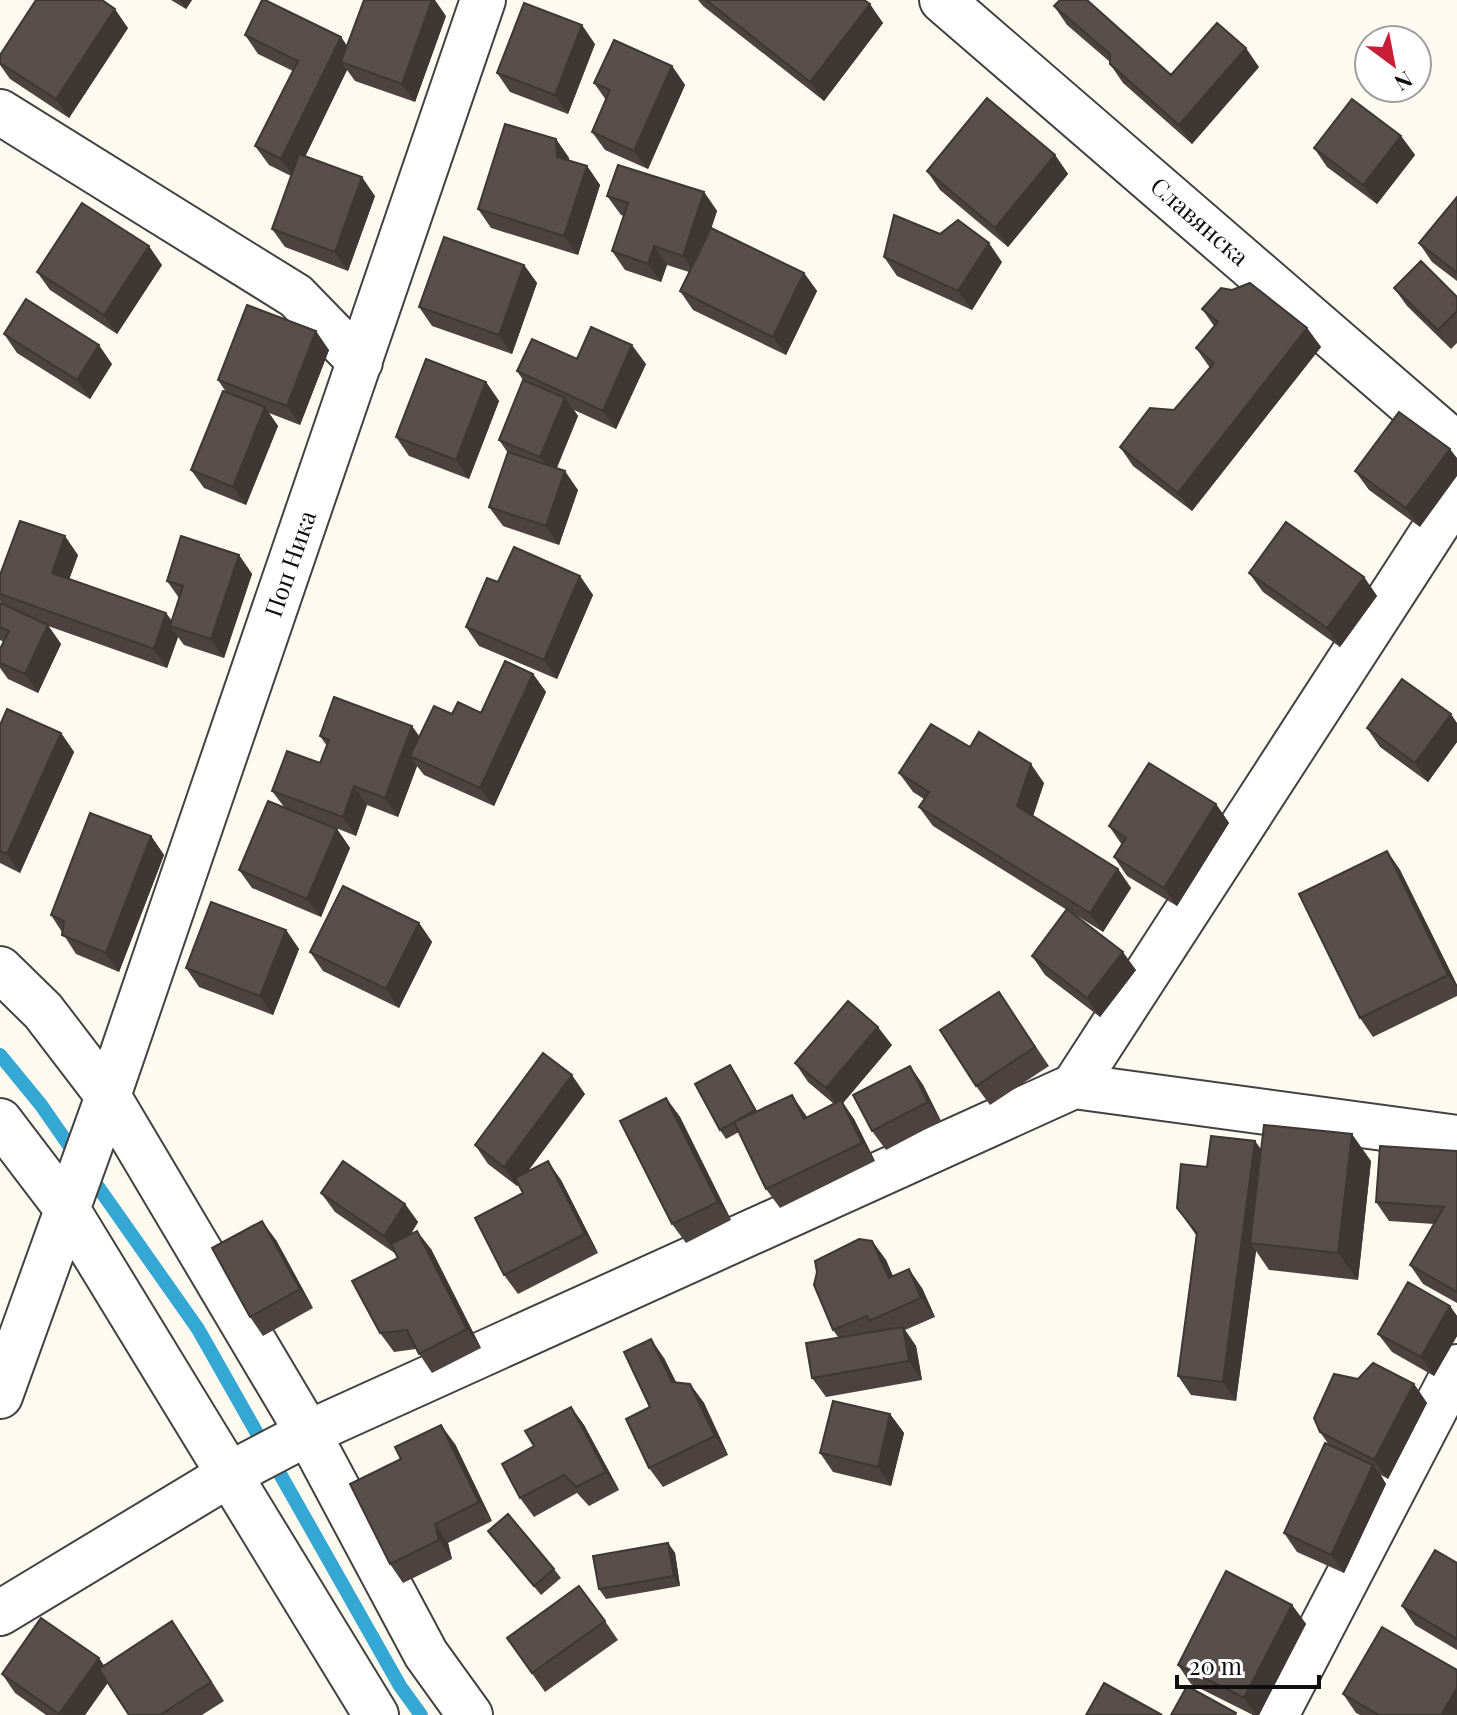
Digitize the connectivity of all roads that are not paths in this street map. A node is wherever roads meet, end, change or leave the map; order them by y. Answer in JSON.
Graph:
{"nodes":[{"id":1,"x":483,"y":0,"type":"edge"},
{"id":2,"x":951,"y":2,"type":"edge"},
{"id":3,"x":0,"y":112,"type":"edge"},
{"id":4,"x":360,"y":362,"type":"junction"},
{"id":5,"x":1457,"y":445,"type":"edge"},
{"id":6,"x":1457,"y":494,"type":"edge"},
{"id":7,"x":0,"y":969,"type":"edge"},
{"id":8,"x":1074,"y":1086,"type":"junction"},
{"id":9,"x":102,"y":1112,"type":"junction"},
{"id":10,"x":0,"y":1121,"type":"edge"},
{"id":11,"x":1457,"y":1138,"type":"edge"},
{"id":12,"x":71,"y":1198,"type":"junction"},
{"id":13,"x":1457,"y":1367,"type":"edge"},
{"id":14,"x":0,"y":1396,"type":"edge"},
{"id":15,"x":308,"y":1433,"type":"junction"},
{"id":16,"x":230,"y":1474,"type":"junction"},
{"id":17,"x":0,"y":1613,"type":"edge"},
{"id":18,"x":376,"y":1715,"type":"edge"},
{"id":19,"x":470,"y":1715,"type":"edge"},
{"id":20,"x":1276,"y":1715,"type":"edge"}],
"edges":[{"from":1,"to":4,"type":"street","name":"Поп Ника"},
{"from":2,"to":5,"type":"street","name":"Славянска"},
{"from":3,"to":4,"type":"street"},
{"from":4,"to":9,"type":"street","name":"Поп Ника"},
{"from":6,"to":8,"type":"street"},
{"from":7,"to":9,"type":"street"},
{"from":8,"to":11,"type":"street"},
{"from":8,"to":15,"type":"street"},
{"from":9,"to":12,"type":"street","name":"Поп Ника"},
{"from":9,"to":15,"type":"street"},
{"from":10,"to":12,"type":"street"},
{"from":12,"to":14,"type":"street","name":"Поп Ника"},
{"from":12,"to":16,"type":"street"},
{"from":13,"to":20,"type":"street"},
{"from":15,"to":16,"type":"street"},
{"from":15,"to":19,"type":"street"},
{"from":16,"to":17,"type":"street"},
{"from":16,"to":18,"type":"street"}]}
